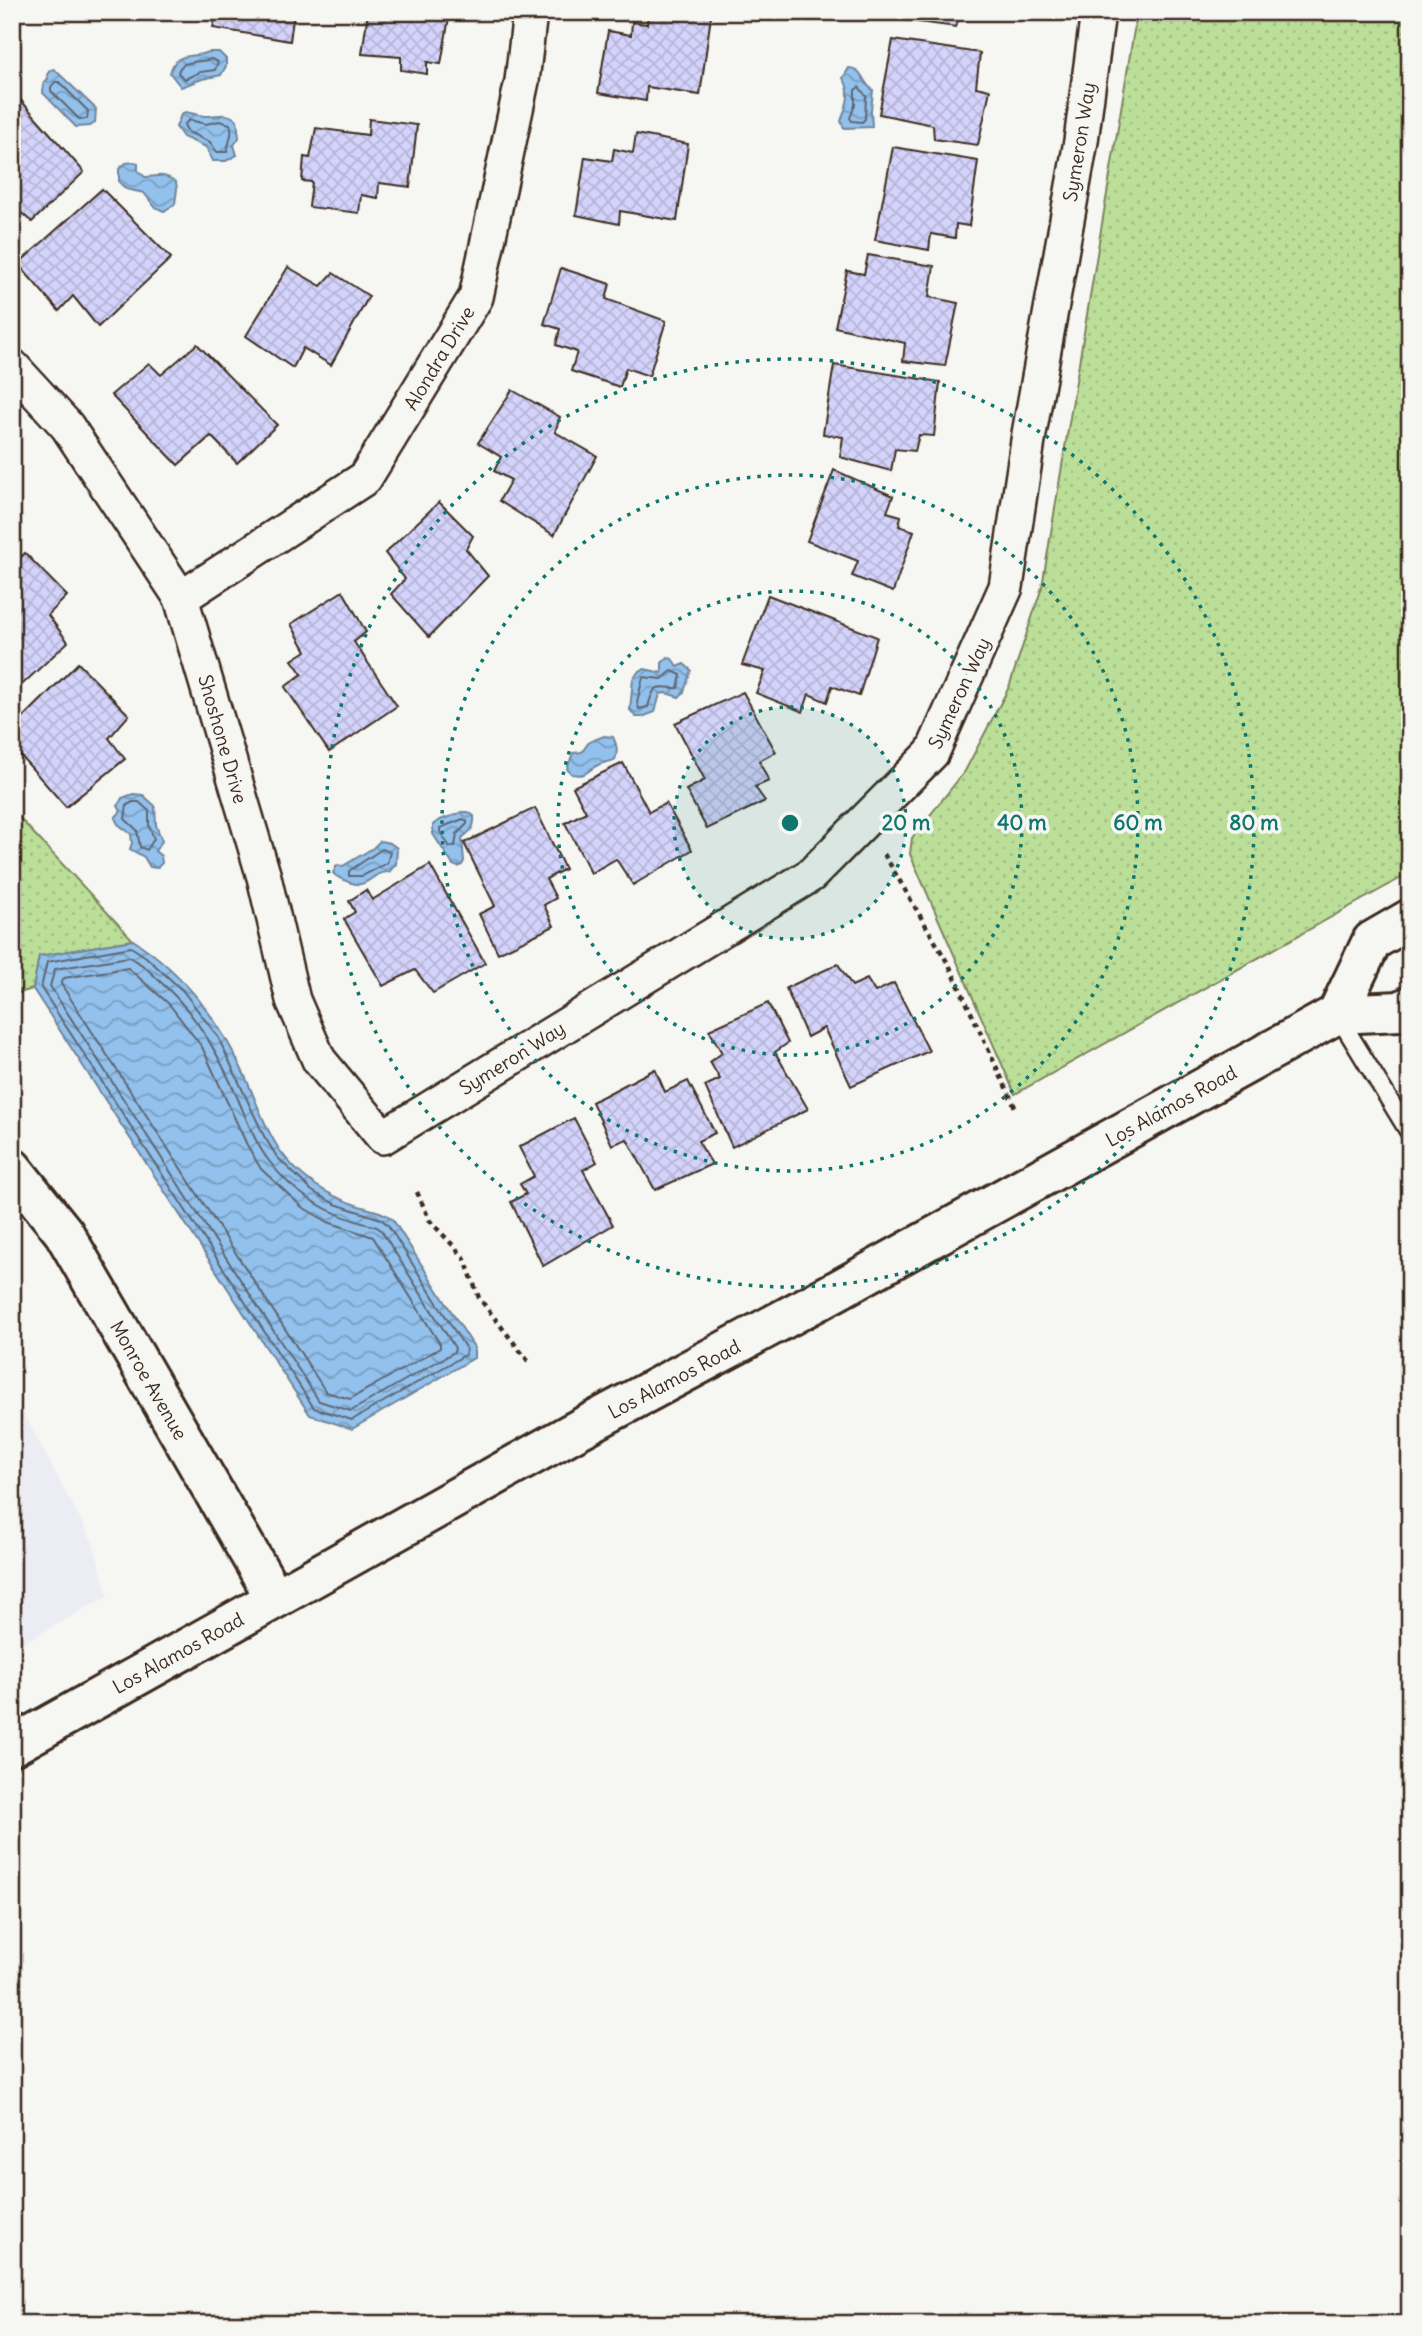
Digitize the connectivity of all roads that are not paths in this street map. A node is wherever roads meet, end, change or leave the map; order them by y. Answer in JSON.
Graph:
{"nodes":[{"id":1,"x":530,"y":12,"type":"edge"},
{"id":2,"x":1098,"y":12,"type":"edge"},
{"id":3,"x":12,"y":366,"type":"edge"},
{"id":4,"x":181,"y":598,"type":"junction"},
{"id":5,"x":1410,"y":919,"type":"edge"},
{"id":6,"x":1410,"y":1006,"type":"edge"},
{"id":7,"x":1337,"y":1014,"type":"junction"},
{"id":8,"x":1410,"y":1134,"type":"edge"},
{"id":9,"x":383,"y":1137,"type":"joint"},
{"id":10,"x":12,"y":1168,"type":"edge"},
{"id":11,"x":275,"y":1598,"type":"junction"},
{"id":12,"x":12,"y":1746,"type":"edge"}],
"edges":[{"from":1,"to":4,"type":"street","name":"Alondra Drive"},
{"from":2,"to":9,"type":"street","name":"Symeron Way"},
{"from":3,"to":4,"type":"street","name":"Shoshone Drive"},
{"from":4,"to":9,"type":"street","name":"Shoshone Drive"},
{"from":5,"to":7,"type":"main road"},
{"from":6,"to":7,"type":"main road","name":"Los Alamos Road"},
{"from":7,"to":8,"type":"lane"},
{"from":7,"to":11,"type":"main road","name":"Los Alamos Road"},
{"from":10,"to":11,"type":"main road","name":"Monroe Avenue"},
{"from":11,"to":12,"type":"main road","name":"Los Alamos Road"}]}
